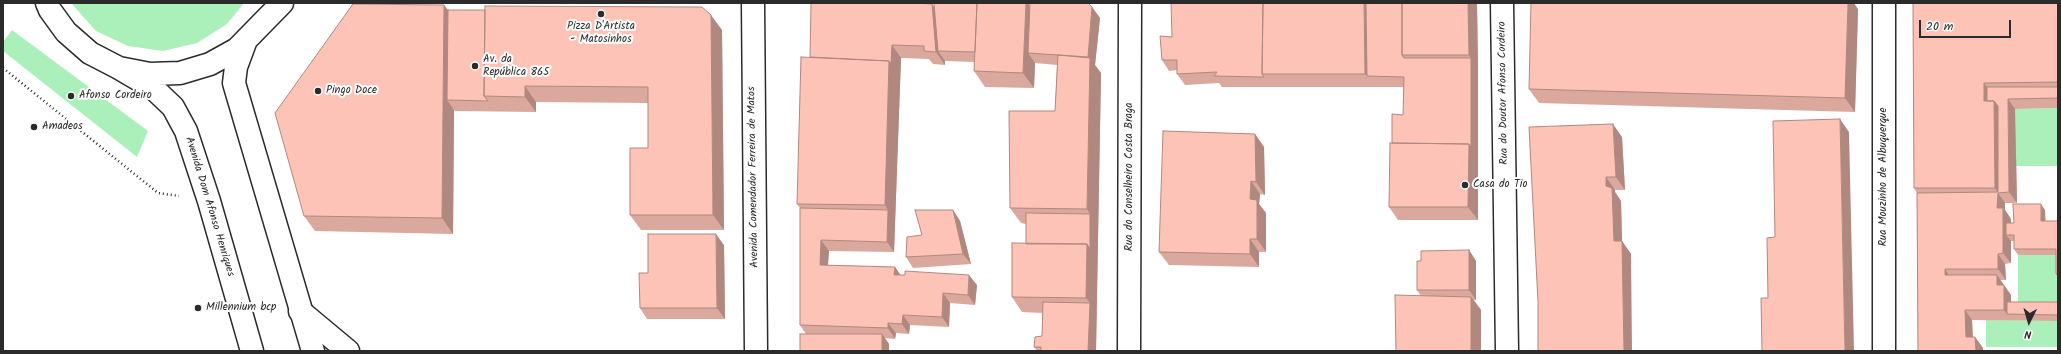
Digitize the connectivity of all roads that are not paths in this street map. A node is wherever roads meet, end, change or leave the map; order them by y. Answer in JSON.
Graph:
{"nodes":[{"id":1,"x":30,"y":3,"type":"edge"},
{"id":2,"x":47,"y":3,"type":"edge"},
{"id":3,"x":273,"y":3,"type":"edge"},
{"id":4,"x":282,"y":3,"type":"edge"},
{"id":5,"x":753,"y":3,"type":"edge"},
{"id":6,"x":1130,"y":3,"type":"edge"},
{"id":7,"x":1502,"y":3,"type":"edge"},
{"id":8,"x":1884,"y":3,"type":"edge"},
{"id":9,"x":66,"y":32,"type":"junction"},
{"id":10,"x":252,"y":34,"type":"junction"},
{"id":11,"x":119,"y":68,"type":"junction"},
{"id":12,"x":300,"y":311,"type":"junction"},
{"id":13,"x":252,"y":351,"type":"edge"},
{"id":14,"x":313,"y":351,"type":"edge"},
{"id":15,"x":348,"y":351,"type":"edge"},
{"id":16,"x":756,"y":351,"type":"edge"},
{"id":17,"x":1129,"y":351,"type":"edge"},
{"id":18,"x":1507,"y":351,"type":"edge"},
{"id":19,"x":1884,"y":351,"type":"edge"}],
"edges":[{"from":1,"to":9,"type":"street"},
{"from":2,"to":9,"type":"street"},
{"from":3,"to":10,"type":"street"},
{"from":4,"to":10,"type":"street"},
{"from":5,"to":16,"type":"street","name":"Avenida Comendador Ferreira de Matos"},
{"from":6,"to":17,"type":"street","name":"Rua do Conselheiro Costa Braga"},
{"from":7,"to":18,"type":"street","name":"Rua do Doutor Afonso Cordeiro"},
{"from":8,"to":19,"type":"street","name":"Rua Mouzinho de Albuquerque"},
{"from":9,"to":11,"type":"street"},
{"from":10,"to":11,"type":"street"},
{"from":10,"to":12,"type":"street"},
{"from":11,"to":13,"type":"street","name":"Avenida Dom Afonso Henriques"},
{"from":12,"to":14,"type":"street"},
{"from":12,"to":15,"type":"street"}]}
